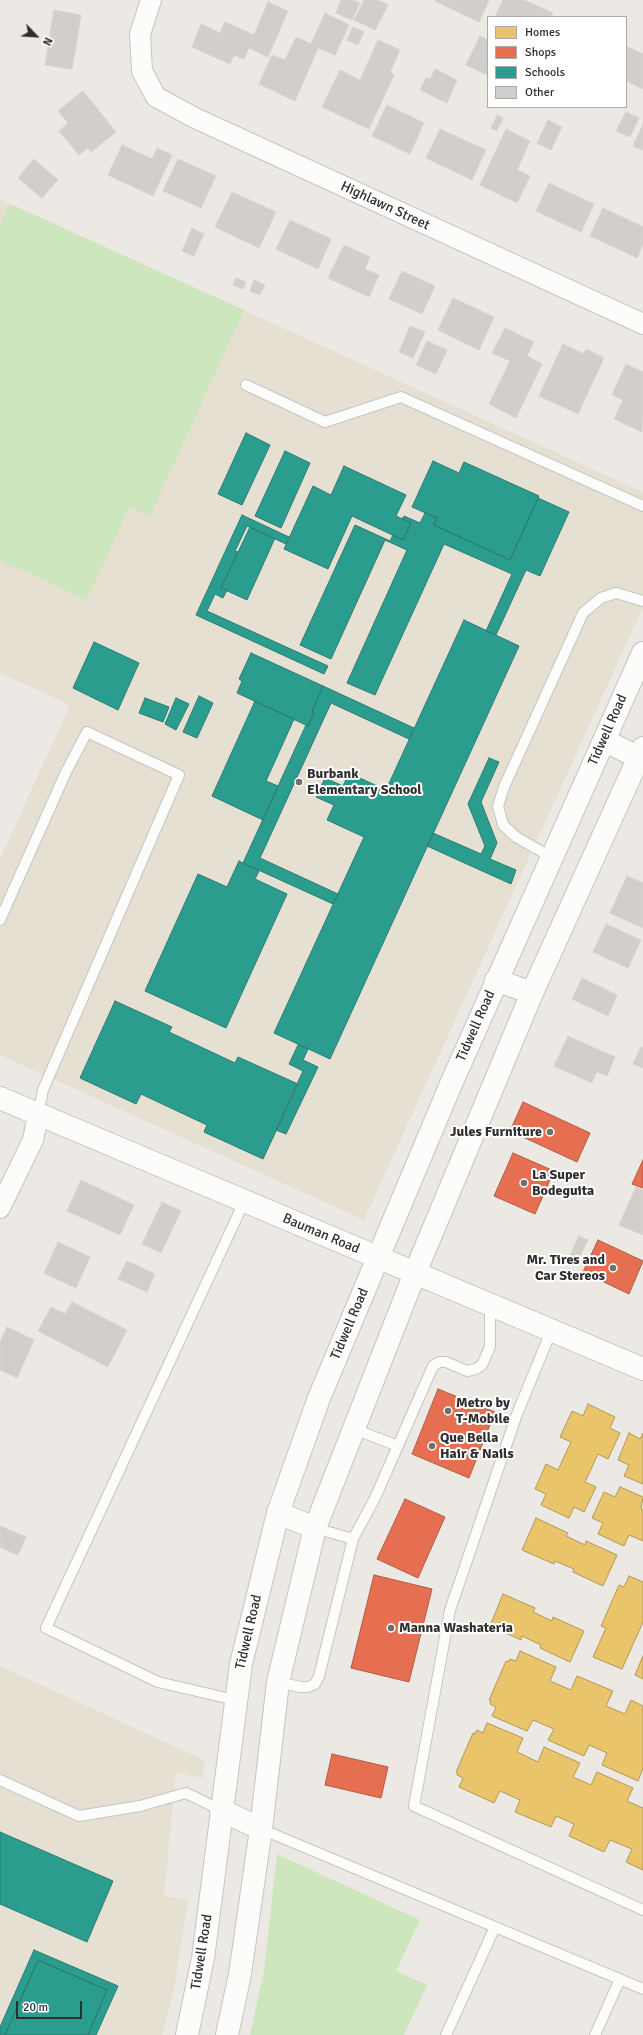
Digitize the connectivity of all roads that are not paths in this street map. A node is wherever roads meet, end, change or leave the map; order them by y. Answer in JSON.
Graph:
{"nodes":[{"id":1,"x":152,"y":0,"type":"edge"},
{"id":2,"x":643,"y":324,"type":"edge"},
{"id":3,"x":246,"y":385,"type":"dead end"},
{"id":4,"x":643,"y":506,"type":"edge"},
{"id":5,"x":643,"y":601,"type":"edge"},
{"id":6,"x":643,"y":653,"type":"edge"},
{"id":7,"x":604,"y":740,"type":"junction"},
{"id":8,"x":641,"y":753,"type":"edge"},
{"id":9,"x":551,"y":857,"type":"junction"},
{"id":10,"x":0,"y":920,"type":"edge"},
{"id":11,"x":496,"y":980,"type":"junction"},
{"id":12,"x":532,"y":993,"type":"junction"},
{"id":13,"x":0,"y":1098,"type":"edge"},
{"id":14,"x":38,"y":1115,"type":"junction"},
{"id":15,"x":244,"y":1202,"type":"junction"},
{"id":16,"x":0,"y":1208,"type":"edge"},
{"id":17,"x":378,"y":1258,"type":"junction"},
{"id":18,"x":414,"y":1273,"type":"junction"},
{"id":19,"x":490,"y":1304,"type":"junction"},
{"id":20,"x":552,"y":1329,"type":"junction"},
{"id":21,"x":643,"y":1369,"type":"edge"},
{"id":22,"x":354,"y":1429,"type":"junction"},
{"id":23,"x":398,"y":1446,"type":"junction"},
{"id":24,"x":278,"y":1513,"type":"junction"},
{"id":25,"x":315,"y":1528,"type":"junction"},
{"id":26,"x":353,"y":1539,"type":"junction"},
{"id":27,"x":278,"y":1682,"type":"junction"},
{"id":28,"x":235,"y":1700,"type":"junction"},
{"id":29,"x":0,"y":1780,"type":"edge"},
{"id":30,"x":221,"y":1810,"type":"junction"},
{"id":31,"x":261,"y":1829,"type":"junction"},
{"id":32,"x":643,"y":1910,"type":"edge"},
{"id":33,"x":495,"y":1927,"type":"junction"},
{"id":34,"x":620,"y":1979,"type":"junction"},
{"id":35,"x":643,"y":1990,"type":"edge"},
{"id":36,"x":187,"y":2035,"type":"edge"},
{"id":37,"x":227,"y":2035,"type":"edge"},
{"id":38,"x":446,"y":2035,"type":"edge"},
{"id":39,"x":595,"y":2035,"type":"edge"}],
"edges":[{"from":1,"to":2,"type":"street","name":"Highlawn Street"},
{"from":3,"to":4,"type":"lane"},
{"from":5,"to":9,"type":"lane"},
{"from":6,"to":7,"type":"main road","name":"Tidwell Road"},
{"from":7,"to":8,"type":"main road"},
{"from":7,"to":9,"type":"main road","name":"Tidwell Road"},
{"from":8,"to":12,"type":"main road"},
{"from":9,"to":11,"type":"main road","name":"Tidwell Road"},
{"from":10,"to":14,"type":"lane"},
{"from":11,"to":12,"type":"main road"},
{"from":11,"to":17,"type":"main road","name":"Tidwell Road"},
{"from":12,"to":18,"type":"main road"},
{"from":13,"to":14,"type":"main road","name":"Bauman Road"},
{"from":14,"to":15,"type":"main road","name":"Bauman Road"},
{"from":14,"to":16,"type":"street"},
{"from":15,"to":17,"type":"main road","name":"Bauman Road"},
{"from":15,"to":28,"type":"lane"},
{"from":17,"to":18,"type":"main road","name":"Bauman Road"},
{"from":17,"to":24,"type":"main road","name":"Tidwell Road"},
{"from":18,"to":19,"type":"main road","name":"Bauman Road"},
{"from":18,"to":22,"type":"main road"},
{"from":19,"to":20,"type":"main road","name":"Bauman Road"},
{"from":19,"to":23,"type":"lane"},
{"from":20,"to":21,"type":"main road","name":"Bauman Road"},
{"from":20,"to":32,"type":"lane"},
{"from":22,"to":23,"type":"lane"},
{"from":22,"to":25,"type":"main road"},
{"from":23,"to":26,"type":"lane"},
{"from":24,"to":25,"type":"main road"},
{"from":24,"to":28,"type":"main road","name":"Tidwell Road"},
{"from":25,"to":26,"type":"lane"},
{"from":25,"to":27,"type":"main road"},
{"from":26,"to":27,"type":"lane"},
{"from":27,"to":31,"type":"main road"},
{"from":28,"to":30,"type":"main road","name":"Tidwell Road"},
{"from":29,"to":30,"type":"lane"},
{"from":30,"to":31,"type":"main road"},
{"from":30,"to":36,"type":"main road","name":"Tidwell Road"},
{"from":31,"to":33,"type":"lane"},
{"from":31,"to":37,"type":"main road"},
{"from":33,"to":34,"type":"lane"},
{"from":33,"to":38,"type":"lane"},
{"from":34,"to":35,"type":"lane"},
{"from":34,"to":39,"type":"lane"}]}
